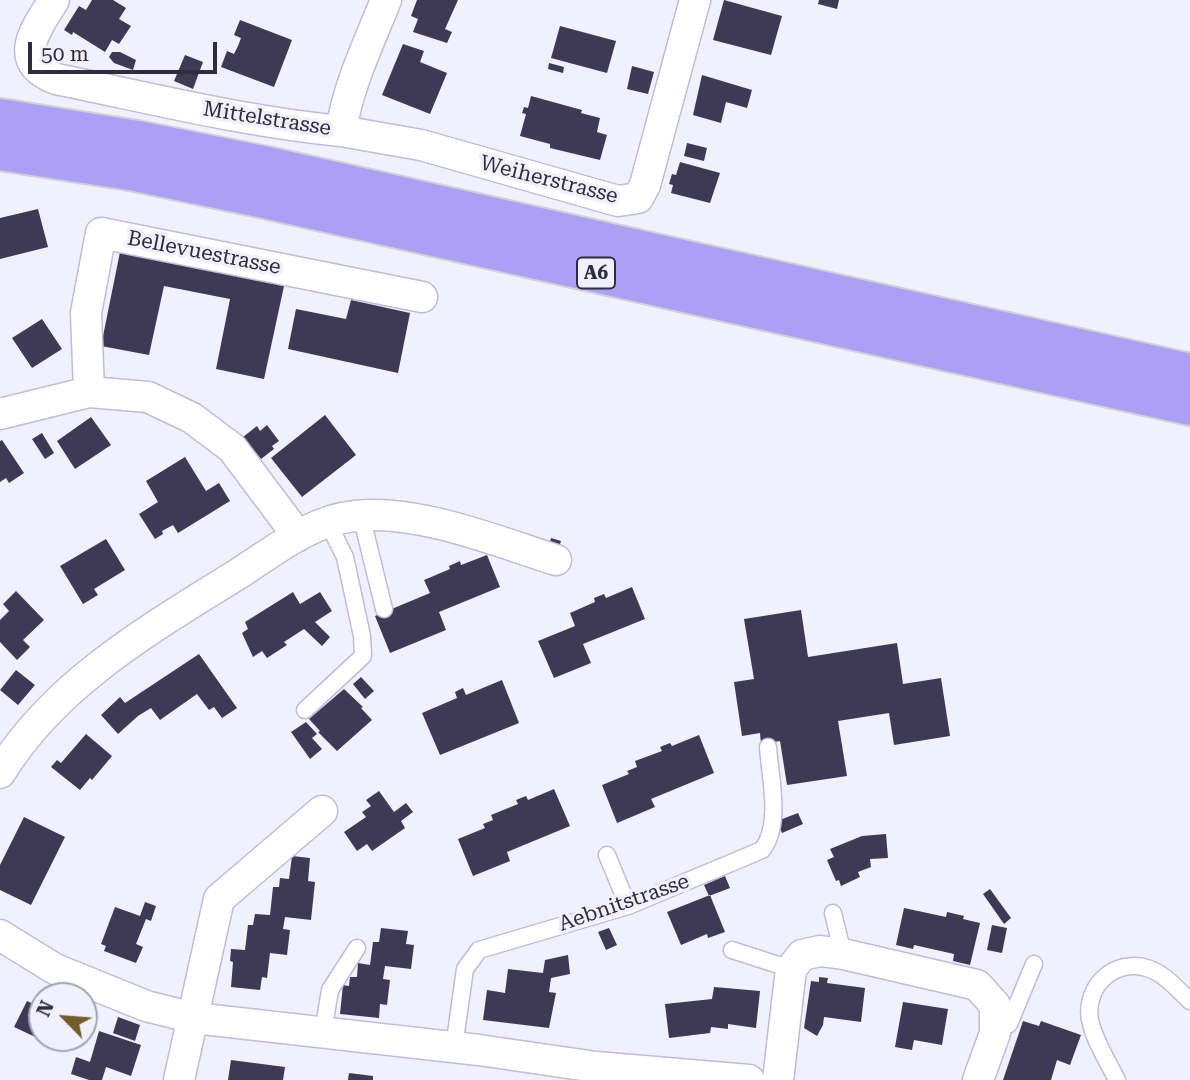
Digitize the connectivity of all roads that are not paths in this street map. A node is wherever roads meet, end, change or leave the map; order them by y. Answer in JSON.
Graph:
{"nodes":[{"id":1,"x":54,"y":0,"type":"edge"},
{"id":2,"x":386,"y":0,"type":"edge"},
{"id":3,"x":695,"y":0,"type":"edge"},
{"id":4,"x":0,"y":118,"type":"edge"},
{"id":5,"x":341,"y":131,"type":"junction"},
{"id":6,"x":0,"y":151,"type":"edge"},
{"id":7,"x":422,"y":297,"type":"dead end"},
{"id":8,"x":1190,"y":373,"type":"edge"},
{"id":9,"x":89,"y":391,"type":"junction"},
{"id":10,"x":1190,"y":406,"type":"edge"},
{"id":11,"x":0,"y":414,"type":"edge"},
{"id":12,"x":361,"y":515,"type":"junction"},
{"id":13,"x":327,"y":521,"type":"junction"},
{"id":14,"x":298,"y":536,"type":"junction"},
{"id":15,"x":556,"y":560,"type":"dead end"},
{"id":16,"x":384,"y":608,"type":"dead end"},
{"id":17,"x":305,"y":710,"type":"dead end"},
{"id":18,"x":768,"y":747,"type":"dead end"},
{"id":19,"x":0,"y":774,"type":"edge"},
{"id":20,"x":322,"y":811,"type":"dead end"},
{"id":21,"x":607,"y":855,"type":"dead end"},
{"id":22,"x":628,"y":906,"type":"junction"},
{"id":23,"x":833,"y":913,"type":"dead end"},
{"id":24,"x":0,"y":935,"type":"edge"},
{"id":25,"x":357,"y":948,"type":"dead end"},
{"id":26,"x":732,"y":950,"type":"dead end"},
{"id":27,"x":843,"y":954,"type":"junction"},
{"id":28,"x":1034,"y":964,"type":"dead end"},
{"id":29,"x":791,"y":969,"type":"junction"},
{"id":30,"x":1190,"y":1001,"type":"edge"},
{"id":31,"x":194,"y":1018,"type":"junction"},
{"id":32,"x":323,"y":1032,"type":"junction"},
{"id":33,"x":995,"y":1033,"type":"junction"},
{"id":34,"x":454,"y":1047,"type":"junction"},
{"id":35,"x":596,"y":1073,"type":"edge"},
{"id":36,"x":179,"y":1080,"type":"edge"},
{"id":37,"x":749,"y":1080,"type":"edge"},
{"id":38,"x":778,"y":1080,"type":"edge"},
{"id":39,"x":978,"y":1080,"type":"edge"},
{"id":40,"x":1117,"y":1080,"type":"edge"}],
"edges":[{"from":1,"to":5,"type":"street","name":"Mittelstrasse"},
{"from":2,"to":5,"type":"street","name":"Mittelstrasse"},
{"from":3,"to":5,"type":"street","name":"Weiherstrasse"},
{"from":4,"to":8,"type":"highway","number":"A6"},
{"from":6,"to":10,"type":"highway","number":"A6"},
{"from":7,"to":9,"type":"street","name":"Bellevuestrasse"},
{"from":9,"to":11,"type":"street"},
{"from":9,"to":14,"type":"street"},
{"from":12,"to":13,"type":"street"},
{"from":12,"to":15,"type":"street"},
{"from":12,"to":16,"type":"lane"},
{"from":13,"to":14,"type":"street"},
{"from":13,"to":17,"type":"lane"},
{"from":14,"to":19,"type":"street"},
{"from":18,"to":22,"type":"lane","name":"Aebnitstrasse"},
{"from":20,"to":31,"type":"street"},
{"from":21,"to":22,"type":"lane"},
{"from":22,"to":34,"type":"lane","name":"Aebnitstrasse"},
{"from":23,"to":27,"type":"lane"},
{"from":24,"to":31,"type":"street"},
{"from":25,"to":32,"type":"lane"},
{"from":26,"to":29,"type":"lane"},
{"from":27,"to":29,"type":"street"},
{"from":27,"to":33,"type":"street"},
{"from":28,"to":33,"type":"lane"},
{"from":29,"to":38,"type":"street"},
{"from":30,"to":40,"type":"lane"},
{"from":31,"to":32,"type":"street"},
{"from":31,"to":36,"type":"street"},
{"from":32,"to":34,"type":"street"},
{"from":33,"to":39,"type":"street"},
{"from":34,"to":35,"type":"street"},
{"from":35,"to":37,"type":"street"}]}
